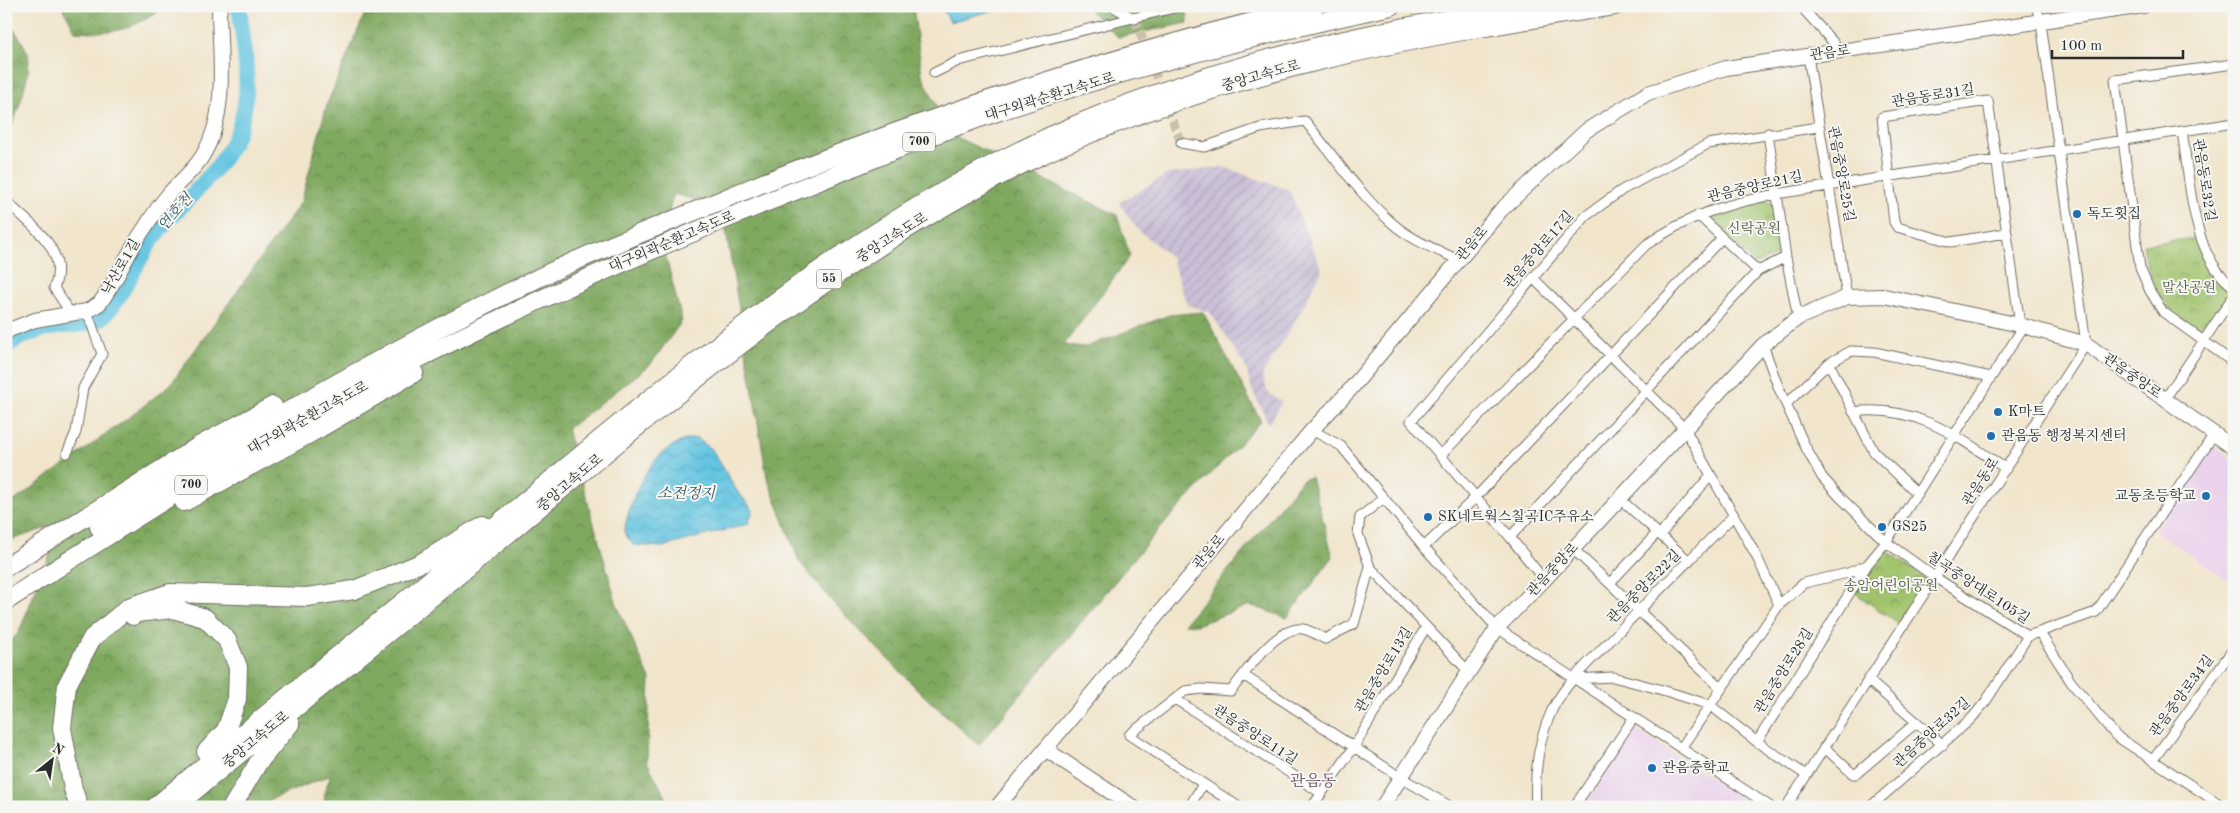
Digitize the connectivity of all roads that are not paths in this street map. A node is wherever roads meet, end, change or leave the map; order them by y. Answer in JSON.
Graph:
{"nodes":[{"id":1,"x":221,"y":6,"type":"edge"},
{"id":2,"x":1112,"y":6,"type":"edge"},
{"id":3,"x":1182,"y":6,"type":"edge"},
{"id":4,"x":1314,"y":6,"type":"edge"},
{"id":5,"x":1391,"y":6,"type":"edge"},
{"id":6,"x":1528,"y":6,"type":"edge"},
{"id":7,"x":1614,"y":6,"type":"edge"},
{"id":8,"x":2036,"y":6,"type":"edge"},
{"id":9,"x":2143,"y":6,"type":"edge"},
{"id":10,"x":1805,"y":11,"type":"dead end"},
{"id":11,"x":1135,"y":19,"type":"junction"},
{"id":12,"x":2041,"y":23,"type":"junction"},
{"id":13,"x":1841,"y":51,"type":"junction"},
{"id":14,"x":1808,"y":56,"type":"junction"},
{"id":15,"x":2234,"y":64,"type":"edge"},
{"id":16,"x":934,"y":73,"type":"dead end"},
{"id":17,"x":2234,"y":122,"type":"edge"},
{"id":18,"x":1818,"y":126,"type":"junction"},
{"id":19,"x":2182,"y":131,"type":"junction"},
{"id":20,"x":1768,"y":134,"type":"junction"},
{"id":21,"x":2124,"y":140,"type":"junction"},
{"id":22,"x":1181,"y":143,"type":"dead end"},
{"id":23,"x":2058,"y":151,"type":"junction"},
{"id":24,"x":1995,"y":160,"type":"junction"},
{"id":25,"x":1888,"y":176,"type":"junction"},
{"id":26,"x":1829,"y":186,"type":"junction"},
{"id":27,"x":1776,"y":194,"type":"junction"},
{"id":28,"x":6,"y":201,"type":"edge"},
{"id":29,"x":1698,"y":215,"type":"junction"},
{"id":30,"x":2006,"y":233,"type":"junction"},
{"id":31,"x":1722,"y":238,"type":"junction"},
{"id":32,"x":1786,"y":256,"type":"junction"},
{"id":33,"x":1459,"y":260,"type":"junction"},
{"id":34,"x":1758,"y":271,"type":"junction"},
{"id":35,"x":1533,"y":278,"type":"junction"},
{"id":36,"x":2234,"y":287,"type":"edge"},
{"id":37,"x":512,"y":291,"type":"junction"},
{"id":38,"x":2234,"y":295,"type":"edge"},
{"id":39,"x":1848,"y":297,"type":"junction"},
{"id":40,"x":68,"y":314,"type":"junction"},
{"id":41,"x":88,"y":314,"type":"junction"},
{"id":42,"x":1575,"y":318,"type":"junction"},
{"id":43,"x":1798,"y":318,"type":"junction"},
{"id":44,"x":493,"y":322,"type":"junction"},
{"id":45,"x":2022,"y":326,"type":"junction"},
{"id":46,"x":6,"y":333,"type":"edge"},
{"id":47,"x":2202,"y":341,"type":"junction"},
{"id":48,"x":2086,"y":344,"type":"junction"},
{"id":49,"x":1763,"y":345,"type":"junction"},
{"id":50,"x":1611,"y":354,"type":"junction"},
{"id":51,"x":2234,"y":363,"type":"edge"},
{"id":52,"x":1829,"y":364,"type":"junction"},
{"id":53,"x":1991,"y":377,"type":"junction"},
{"id":54,"x":1647,"y":390,"type":"junction"},
{"id":55,"x":2165,"y":399,"type":"junction"},
{"id":56,"x":1786,"y":404,"type":"junction"},
{"id":57,"x":1853,"y":412,"type":"junction"},
{"id":58,"x":1686,"y":429,"type":"junction"},
{"id":59,"x":1312,"y":430,"type":"junction"},
{"id":60,"x":2214,"y":434,"type":"junction"},
{"id":61,"x":1956,"y":435,"type":"junction"},
{"id":62,"x":2234,"y":448,"type":"edge"},
{"id":63,"x":66,"y":453,"type":"dead end"},
{"id":64,"x":1440,"y":456,"type":"junction"},
{"id":65,"x":2006,"y":469,"type":"junction"},
{"id":66,"x":1712,"y":475,"type":"junction"},
{"id":67,"x":540,"y":489,"type":"junction"},
{"id":68,"x":1918,"y":494,"type":"junction"},
{"id":69,"x":1384,"y":498,"type":"junction"},
{"id":70,"x":1476,"y":498,"type":"junction"},
{"id":71,"x":1620,"y":499,"type":"junction"},
{"id":72,"x":1734,"y":515,"type":"junction"},
{"id":73,"x":1659,"y":534,"type":"junction"},
{"id":74,"x":1510,"y":537,"type":"junction"},
{"id":75,"x":1886,"y":542,"type":"junction"},
{"id":76,"x":1424,"y":547,"type":"junction"},
{"id":77,"x":1573,"y":549,"type":"junction"},
{"id":78,"x":1689,"y":561,"type":"junction"},
{"id":79,"x":1867,"y":565,"type":"junction"},
{"id":80,"x":6,"y":567,"type":"edge"},
{"id":81,"x":1370,"y":567,"type":"junction"},
{"id":82,"x":1936,"y":578,"type":"junction"},
{"id":83,"x":1544,"y":580,"type":"junction"},
{"id":84,"x":1610,"y":583,"type":"junction"},
{"id":85,"x":6,"y":586,"type":"edge"},
{"id":86,"x":6,"y":601,"type":"edge"},
{"id":87,"x":1779,"y":605,"type":"junction"},
{"id":88,"x":1638,"y":610,"type":"junction"},
{"id":89,"x":6,"y":615,"type":"edge"},
{"id":90,"x":1426,"y":626,"type":"junction"},
{"id":91,"x":1497,"y":628,"type":"junction"},
{"id":92,"x":2040,"y":633,"type":"junction"},
{"id":93,"x":2028,"y":636,"type":"junction"},
{"id":94,"x":2234,"y":648,"type":"edge"},
{"id":95,"x":364,"y":652,"type":"junction"},
{"id":96,"x":1468,"y":671,"type":"junction"},
{"id":97,"x":1243,"y":676,"type":"junction"},
{"id":98,"x":1574,"y":679,"type":"junction"},
{"id":99,"x":1868,"y":680,"type":"junction"},
{"id":100,"x":1721,"y":688,"type":"junction"},
{"id":101,"x":1175,"y":699,"type":"junction"},
{"id":102,"x":1710,"y":705,"type":"junction"},
{"id":103,"x":1634,"y":718,"type":"junction"},
{"id":104,"x":1917,"y":722,"type":"junction"},
{"id":105,"x":1757,"y":742,"type":"junction"},
{"id":106,"x":1943,"y":745,"type":"junction"},
{"id":107,"x":1354,"y":747,"type":"junction"},
{"id":108,"x":1824,"y":747,"type":"junction"},
{"id":109,"x":1681,"y":748,"type":"junction"},
{"id":110,"x":1045,"y":749,"type":"junction"},
{"id":111,"x":2153,"y":760,"type":"junction"},
{"id":112,"x":1806,"y":775,"type":"junction"},
{"id":113,"x":1400,"y":777,"type":"junction"},
{"id":114,"x":1203,"y":784,"type":"junction"},
{"id":115,"x":1321,"y":793,"type":"junction"},
{"id":116,"x":1449,"y":806,"type":"edge"},
{"id":117,"x":79,"y":807,"type":"edge"},
{"id":118,"x":89,"y":807,"type":"edge"},
{"id":119,"x":141,"y":807,"type":"edge"},
{"id":120,"x":154,"y":807,"type":"edge"},
{"id":121,"x":175,"y":807,"type":"edge"},
{"id":122,"x":232,"y":807,"type":"edge"},
{"id":123,"x":997,"y":807,"type":"edge"},
{"id":124,"x":1133,"y":807,"type":"edge"},
{"id":125,"x":1189,"y":807,"type":"edge"},
{"id":126,"x":1239,"y":807,"type":"edge"},
{"id":127,"x":1312,"y":807,"type":"edge"},
{"id":128,"x":1382,"y":807,"type":"edge"},
{"id":129,"x":1536,"y":807,"type":"edge"},
{"id":130,"x":1574,"y":807,"type":"edge"},
{"id":131,"x":1771,"y":807,"type":"edge"},
{"id":132,"x":1786,"y":807,"type":"edge"},
{"id":133,"x":1870,"y":807,"type":"edge"},
{"id":134,"x":2224,"y":807,"type":"edge"}],
"edges":[{"from":1,"to":41,"type":"main road","name":"낙산로1길"},
{"from":2,"to":11,"type":"street"},
{"from":3,"to":11,"type":"street"},
{"from":4,"to":37,"type":"highway","name":"대구외곽순환고속도로","number":"700"},
{"from":5,"to":44,"type":"highway","name":"대구외곽순환고속도로","number":"700"},
{"from":6,"to":67,"type":"highway","name":"중앙고속도로","number":"55"},
{"from":7,"to":95,"type":"highway","name":"중앙고속도로","number":"55"},
{"from":8,"to":12,"type":"street"},
{"from":9,"to":12,"type":"main road","name":"관음로"},
{"from":10,"to":13,"type":"street"},
{"from":11,"to":16,"type":"street"},
{"from":12,"to":13,"type":"main road","name":"관음로"},
{"from":12,"to":23,"type":"street"},
{"from":13,"to":14,"type":"main road","name":"관음로"},
{"from":14,"to":18,"type":"street","name":"관음중앙로25길"},
{"from":14,"to":33,"type":"main road","name":"관음로"},
{"from":15,"to":21,"type":"street"},
{"from":17,"to":19,"type":"street","name":"관음동로32길"},
{"from":18,"to":20,"type":"street","name":"관음중앙로17길"},
{"from":18,"to":26,"type":"street","name":"관음중앙로25길"},
{"from":19,"to":21,"type":"street","name":"관음동로32길"},
{"from":19,"to":36,"type":"street","name":"관음동로32길"},
{"from":20,"to":27,"type":"street"},
{"from":20,"to":35,"type":"street","name":"관음중앙로17길"},
{"from":21,"to":23,"type":"street","name":"관음동로32길"},
{"from":21,"to":47,"type":"street"},
{"from":22,"to":33,"type":"street"},
{"from":23,"to":24,"type":"street"},
{"from":23,"to":48,"type":"street"},
{"from":24,"to":25,"type":"street"},
{"from":24,"to":25,"type":"street","name":"관음동로31길"},
{"from":24,"to":30,"type":"street"},
{"from":25,"to":26,"type":"street"},
{"from":25,"to":30,"type":"street","name":"관음동로31길"},
{"from":26,"to":27,"type":"street","name":"관음중앙로21길"},
{"from":26,"to":39,"type":"street","name":"관음중앙로25길"},
{"from":27,"to":29,"type":"street","name":"관음중앙로21길"},
{"from":27,"to":32,"type":"street"},
{"from":28,"to":40,"type":"street"},
{"from":29,"to":31,"type":"street"},
{"from":29,"to":42,"type":"street","name":"관음중앙로21길"},
{"from":30,"to":45,"type":"street"},
{"from":31,"to":34,"type":"street"},
{"from":31,"to":50,"type":"street"},
{"from":32,"to":34,"type":"street"},
{"from":32,"to":43,"type":"street"},
{"from":33,"to":59,"type":"main road","name":"관음로"},
{"from":34,"to":54,"type":"street"},
{"from":35,"to":42,"type":"street"},
{"from":35,"to":64,"type":"street","name":"관음중앙로17길"},
{"from":37,"to":80,"type":"highway"},
{"from":37,"to":85,"type":"highway","name":"대구외곽순환고속도로","number":"700"},
{"from":38,"to":47,"type":"street"},
{"from":39,"to":43,"type":"main road","name":"관음중앙로"},
{"from":39,"to":45,"type":"main road","name":"관음중앙로"},
{"from":40,"to":41,"type":"main road"},
{"from":40,"to":46,"type":"main road"},
{"from":41,"to":63,"type":"street"},
{"from":42,"to":50,"type":"street"},
{"from":42,"to":64,"type":"street"},
{"from":43,"to":49,"type":"main road","name":"관음중앙로"},
{"from":44,"to":86,"type":"highway","name":"대구외곽순환고속도로","number":"700"},
{"from":44,"to":89,"type":"highway"},
{"from":45,"to":48,"type":"main road","name":"관음중앙로"},
{"from":45,"to":53,"type":"street","name":"관음중앙로28길"},
{"from":47,"to":51,"type":"street"},
{"from":47,"to":55,"type":"street"},
{"from":48,"to":55,"type":"main road","name":"관음중앙로"},
{"from":48,"to":65,"type":"street","name":"관음동로"},
{"from":49,"to":56,"type":"street","name":"칠곡중앙대로105길"},
{"from":49,"to":58,"type":"main road","name":"관음중앙로"},
{"from":50,"to":54,"type":"street"},
{"from":50,"to":70,"type":"street"},
{"from":52,"to":53,"type":"street"},
{"from":52,"to":56,"type":"street"},
{"from":52,"to":57,"type":"street"},
{"from":53,"to":61,"type":"street","name":"관음중앙로28길"},
{"from":54,"to":58,"type":"street"},
{"from":54,"to":74,"type":"street"},
{"from":55,"to":60,"type":"main road","name":"관음중앙로"},
{"from":56,"to":75,"type":"street","name":"칠곡중앙대로105길"},
{"from":57,"to":61,"type":"street"},
{"from":57,"to":68,"type":"street"},
{"from":58,"to":66,"type":"street"},
{"from":58,"to":71,"type":"main road","name":"관음중앙로"},
{"from":59,"to":69,"type":"street"},
{"from":59,"to":110,"type":"main road","name":"관음로"},
{"from":60,"to":62,"type":"main road","name":"관음중앙로"},
{"from":60,"to":92,"type":"street"},
{"from":61,"to":65,"type":"street"},
{"from":61,"to":68,"type":"street","name":"관음중앙로28길"},
{"from":64,"to":70,"type":"street","name":"관음중앙로17길"},
{"from":65,"to":82,"type":"street","name":"관음동로"},
{"from":66,"to":72,"type":"street"},
{"from":66,"to":73,"type":"street"},
{"from":67,"to":117,"type":"highway"},
{"from":67,"to":120,"type":"highway","name":"중앙고속도로","number":"55"},
{"from":68,"to":75,"type":"street","name":"관음중앙로28길"},
{"from":69,"to":76,"type":"street"},
{"from":69,"to":81,"type":"street"},
{"from":70,"to":74,"type":"street","name":"관음중앙로17길"},
{"from":70,"to":76,"type":"street"},
{"from":71,"to":73,"type":"street"},
{"from":71,"to":77,"type":"main road","name":"관음중앙로"},
{"from":72,"to":78,"type":"street","name":"관음중앙로22길"},
{"from":72,"to":87,"type":"street"},
{"from":73,"to":78,"type":"street"},
{"from":73,"to":84,"type":"street"},
{"from":74,"to":83,"type":"street","name":"관음중앙로17길"},
{"from":75,"to":79,"type":"street","name":"관음중앙로28길"},
{"from":75,"to":82,"type":"street","name":"칠곡중앙대로105길"},
{"from":76,"to":91,"type":"street"},
{"from":77,"to":83,"type":"main road","name":"관음중앙로"},
{"from":77,"to":84,"type":"street","name":"관음중앙로22길"},
{"from":78,"to":88,"type":"street","name":"관음중앙로22길"},
{"from":79,"to":87,"type":"street","name":"관음중앙로28길"},
{"from":79,"to":105,"type":"street","name":"관음중앙로28길"},
{"from":81,"to":90,"type":"street","name":"관음중앙로13길"},
{"from":81,"to":97,"type":"street","name":"관음중앙로11길"},
{"from":82,"to":93,"type":"street","name":"칠곡중앙대로105길"},
{"from":82,"to":99,"type":"street","name":"관음동로"},
{"from":83,"to":91,"type":"main road","name":"관음중앙로"},
{"from":84,"to":88,"type":"street","name":"관음중앙로22길"},
{"from":87,"to":100,"type":"street","name":"관음중앙로28길"},
{"from":88,"to":98,"type":"street","name":"관음중앙로22길"},
{"from":88,"to":100,"type":"street"},
{"from":90,"to":96,"type":"street"},
{"from":90,"to":107,"type":"street","name":"관음중앙로13길"},
{"from":91,"to":96,"type":"main road","name":"관음중앙로"},
{"from":91,"to":98,"type":"street"},
{"from":92,"to":93,"type":"street"},
{"from":92,"to":111,"type":"street","name":"칠곡중앙대로105길"},
{"from":93,"to":106,"type":"street","name":"관음중앙로32길"},
{"from":94,"to":111,"type":"street","name":"관음중앙로34길"},
{"from":95,"to":121,"type":"highway","name":"중앙고속도로","number":"55"},
{"from":95,"to":122,"type":"highway"},
{"from":96,"to":113,"type":"main road","name":"관음중앙로"},
{"from":97,"to":101,"type":"street","name":"관음중앙로11길"},
{"from":97,"to":107,"type":"street"},
{"from":98,"to":102,"type":"street"},
{"from":98,"to":103,"type":"street"},
{"from":98,"to":129,"type":"street","name":"관음중앙로22길"},
{"from":99,"to":104,"type":"street"},
{"from":99,"to":108,"type":"street","name":"관음동로"},
{"from":100,"to":102,"type":"street","name":"관음중앙로28길"},
{"from":101,"to":114,"type":"street","name":"관음중앙로11길"},
{"from":101,"to":115,"type":"street","name":"관음중앙로11길"},
{"from":102,"to":105,"type":"street"},
{"from":102,"to":109,"type":"street","name":"관음중앙로28길"},
{"from":103,"to":109,"type":"street"},
{"from":103,"to":130,"type":"street"},
{"from":104,"to":106,"type":"street"},
{"from":104,"to":108,"type":"street"},
{"from":105,"to":112,"type":"street"},
{"from":106,"to":133,"type":"street","name":"관음중앙로32길"},
{"from":107,"to":113,"type":"street"},
{"from":107,"to":115,"type":"street"},
{"from":108,"to":112,"type":"street","name":"관음동로"},
{"from":109,"to":131,"type":"street"},
{"from":110,"to":123,"type":"main road","name":"관음로"},
{"from":110,"to":124,"type":"main road"},
{"from":111,"to":134,"type":"street","name":"칠곡중앙대로105길"},
{"from":112,"to":132,"type":"street","name":"관음동로"},
{"from":113,"to":116,"type":"street"},
{"from":113,"to":128,"type":"main road","name":"관음중앙로"},
{"from":114,"to":125,"type":"street"},
{"from":114,"to":126,"type":"street","name":"관음중앙로11길"},
{"from":115,"to":127,"type":"street"},
{"from":118,"to":119,"type":"highway"}]}
